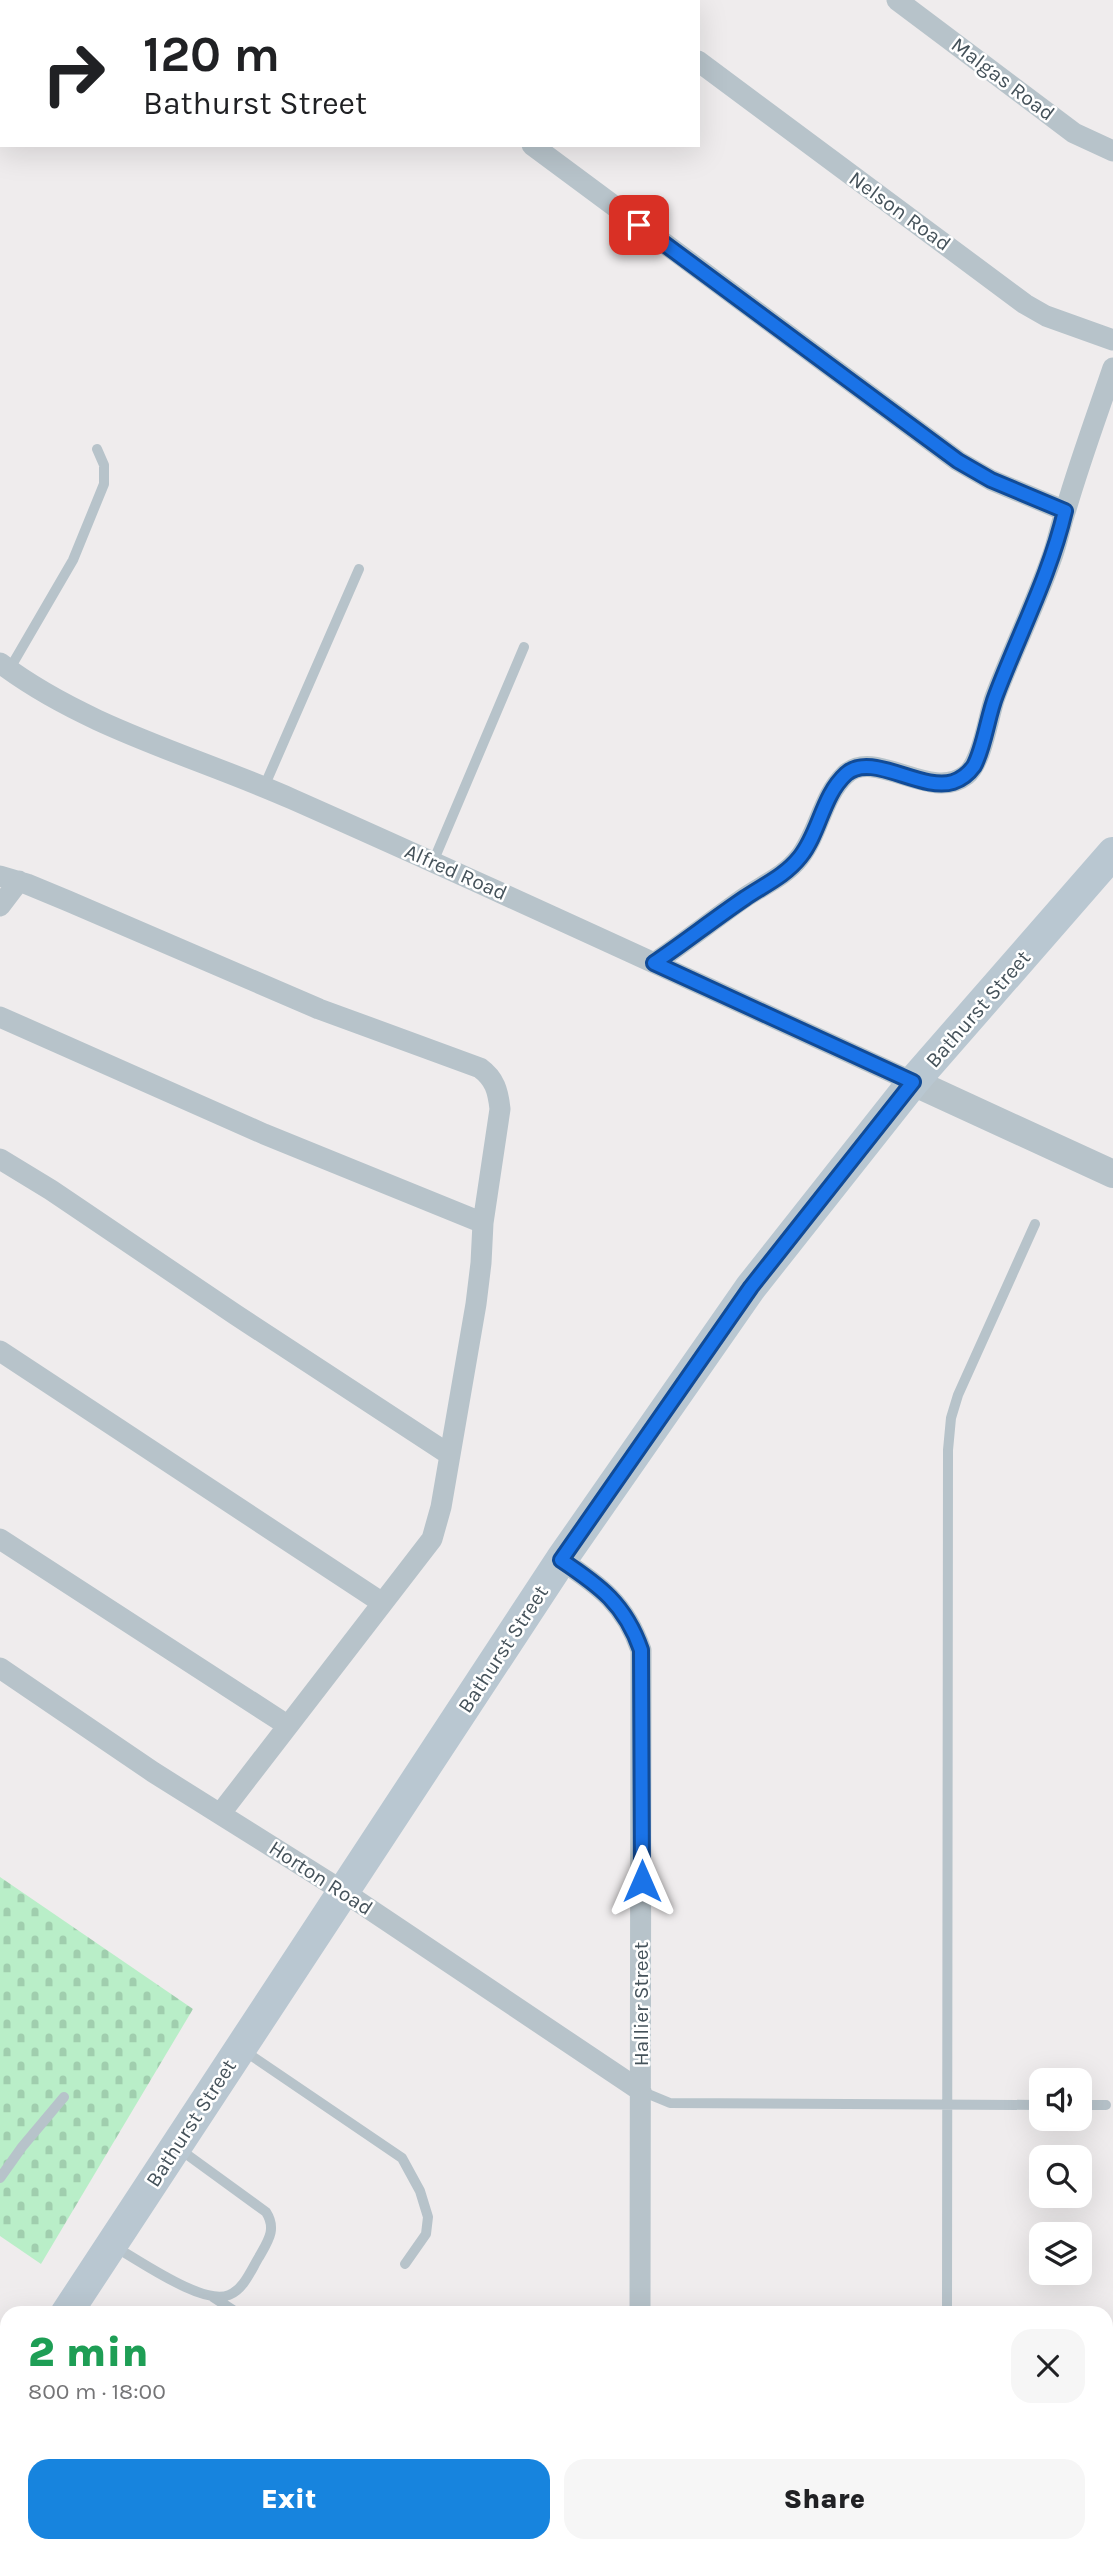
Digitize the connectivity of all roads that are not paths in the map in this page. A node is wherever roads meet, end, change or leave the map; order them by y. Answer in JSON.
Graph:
{"nodes":[{"id":1,"x":897,"y":0,"type":"edge"},
{"id":2,"x":700,"y":62,"type":"edge"},
{"id":3,"x":534,"y":147,"type":"edge"},
{"id":4,"x":1113,"y":151,"type":"edge"},
{"id":5,"x":1113,"y":340,"type":"edge"},
{"id":6,"x":1113,"y":368,"type":"edge"},
{"id":7,"x":97,"y":449,"type":"dead end"},
{"id":8,"x":1065,"y":511,"type":"junction"},
{"id":9,"x":359,"y":569,"type":"dead end"},
{"id":10,"x":524,"y":647,"type":"dead end"},
{"id":11,"x":4,"y":667,"type":"edge"},
{"id":12,"x":264,"y":787,"type":"junction"},
{"id":13,"x":1113,"y":853,"type":"edge"},
{"id":14,"x":433,"y":862,"type":"junction"},
{"id":15,"x":9,"y":879,"type":"edge"},
{"id":16,"x":0,"y":906,"type":"edge"},
{"id":17,"x":654,"y":963,"type":"junction"},
{"id":18,"x":0,"y":1017,"type":"edge"},
{"id":19,"x":913,"y":1082,"type":"junction"},
{"id":20,"x":0,"y":1159,"type":"edge"},
{"id":21,"x":1113,"y":1174,"type":"edge"},
{"id":22,"x":483,"y":1223,"type":"junction"},
{"id":23,"x":1035,"y":1224,"type":"dead end"},
{"id":24,"x":0,"y":1351,"type":"edge"},
{"id":25,"x":450,"y":1455,"type":"junction"},
{"id":26,"x":0,"y":1539,"type":"edge"},
{"id":27,"x":561,"y":1560,"type":"junction"},
{"id":28,"x":382,"y":1602,"type":"junction"},
{"id":29,"x":0,"y":1668,"type":"edge"},
{"id":30,"x":287,"y":1724,"type":"junction"},
{"id":31,"x":220,"y":1814,"type":"junction"},
{"id":32,"x":344,"y":1892,"type":"junction"},
{"id":33,"x":241,"y":2048,"type":"junction"},
{"id":34,"x":641,"y":2091,"type":"junction"},
{"id":35,"x":64,"y":2097,"type":"dead end"},
{"id":36,"x":948,"y":2105,"type":"junction"},
{"id":37,"x":1029,"y":2105,"type":"edge"},
{"id":38,"x":1092,"y":2105,"type":"edge"},
{"id":39,"x":1106,"y":2105,"type":"dead end"},
{"id":40,"x":176,"y":2146,"type":"junction"},
{"id":41,"x":0,"y":2178,"type":"edge"},
{"id":42,"x":111,"y":2244,"type":"junction"},
{"id":43,"x":405,"y":2264,"type":"dead end"},
{"id":44,"x":213,"y":2297,"type":"junction"},
{"id":45,"x":76,"y":2306,"type":"edge"},
{"id":46,"x":227,"y":2306,"type":"edge"},
{"id":47,"x":640,"y":2306,"type":"edge"},
{"id":48,"x":947,"y":2306,"type":"edge"}],
"edges":[{"from":1,"to":4,"type":"street","name":"Malgas Road"},
{"from":2,"to":5,"type":"street","name":"Nelson Road"},
{"from":3,"to":8,"type":"street"},
{"from":6,"to":8,"type":"street"},
{"from":7,"to":11,"type":"lane"},
{"from":8,"to":17,"type":"street"},
{"from":9,"to":12,"type":"lane"},
{"from":10,"to":14,"type":"lane"},
{"from":11,"to":12,"type":"street","name":"Alfred Road"},
{"from":12,"to":14,"type":"street","name":"Alfred Road"},
{"from":13,"to":19,"type":"main road","name":"Bathurst Street"},
{"from":14,"to":17,"type":"street","name":"Alfred Road"},
{"from":15,"to":16,"type":"street"},
{"from":15,"to":22,"type":"street"},
{"from":17,"to":19,"type":"street","name":"Alfred Road"},
{"from":18,"to":22,"type":"street"},
{"from":19,"to":21,"type":"street"},
{"from":19,"to":27,"type":"main road","name":"Bathurst Street"},
{"from":20,"to":25,"type":"street"},
{"from":22,"to":25,"type":"street"},
{"from":23,"to":36,"type":"lane"},
{"from":24,"to":28,"type":"street"},
{"from":25,"to":28,"type":"street"},
{"from":26,"to":30,"type":"street"},
{"from":27,"to":32,"type":"main road","name":"Bathurst Street"},
{"from":27,"to":34,"type":"street","name":"Hallier Street"},
{"from":28,"to":30,"type":"street"},
{"from":29,"to":31,"type":"street","name":"Horton Road"},
{"from":30,"to":31,"type":"street"},
{"from":31,"to":32,"type":"street","name":"Horton Road"},
{"from":32,"to":33,"type":"main road","name":"Bathurst Street"},
{"from":32,"to":34,"type":"street","name":"Horton Road"},
{"from":33,"to":40,"type":"main road","name":"Bathurst Street"},
{"from":33,"to":43,"type":"lane"},
{"from":34,"to":36,"type":"lane"},
{"from":34,"to":47,"type":"street","name":"Hallier Street"},
{"from":35,"to":41,"type":"lane"},
{"from":36,"to":37,"type":"lane"},
{"from":36,"to":48,"type":"lane"},
{"from":38,"to":39,"type":"lane"},
{"from":40,"to":42,"type":"main road","name":"Bathurst Street"},
{"from":40,"to":44,"type":"lane"},
{"from":42,"to":44,"type":"lane"},
{"from":42,"to":45,"type":"main road","name":"Bathurst Street"},
{"from":44,"to":46,"type":"lane"}]}
